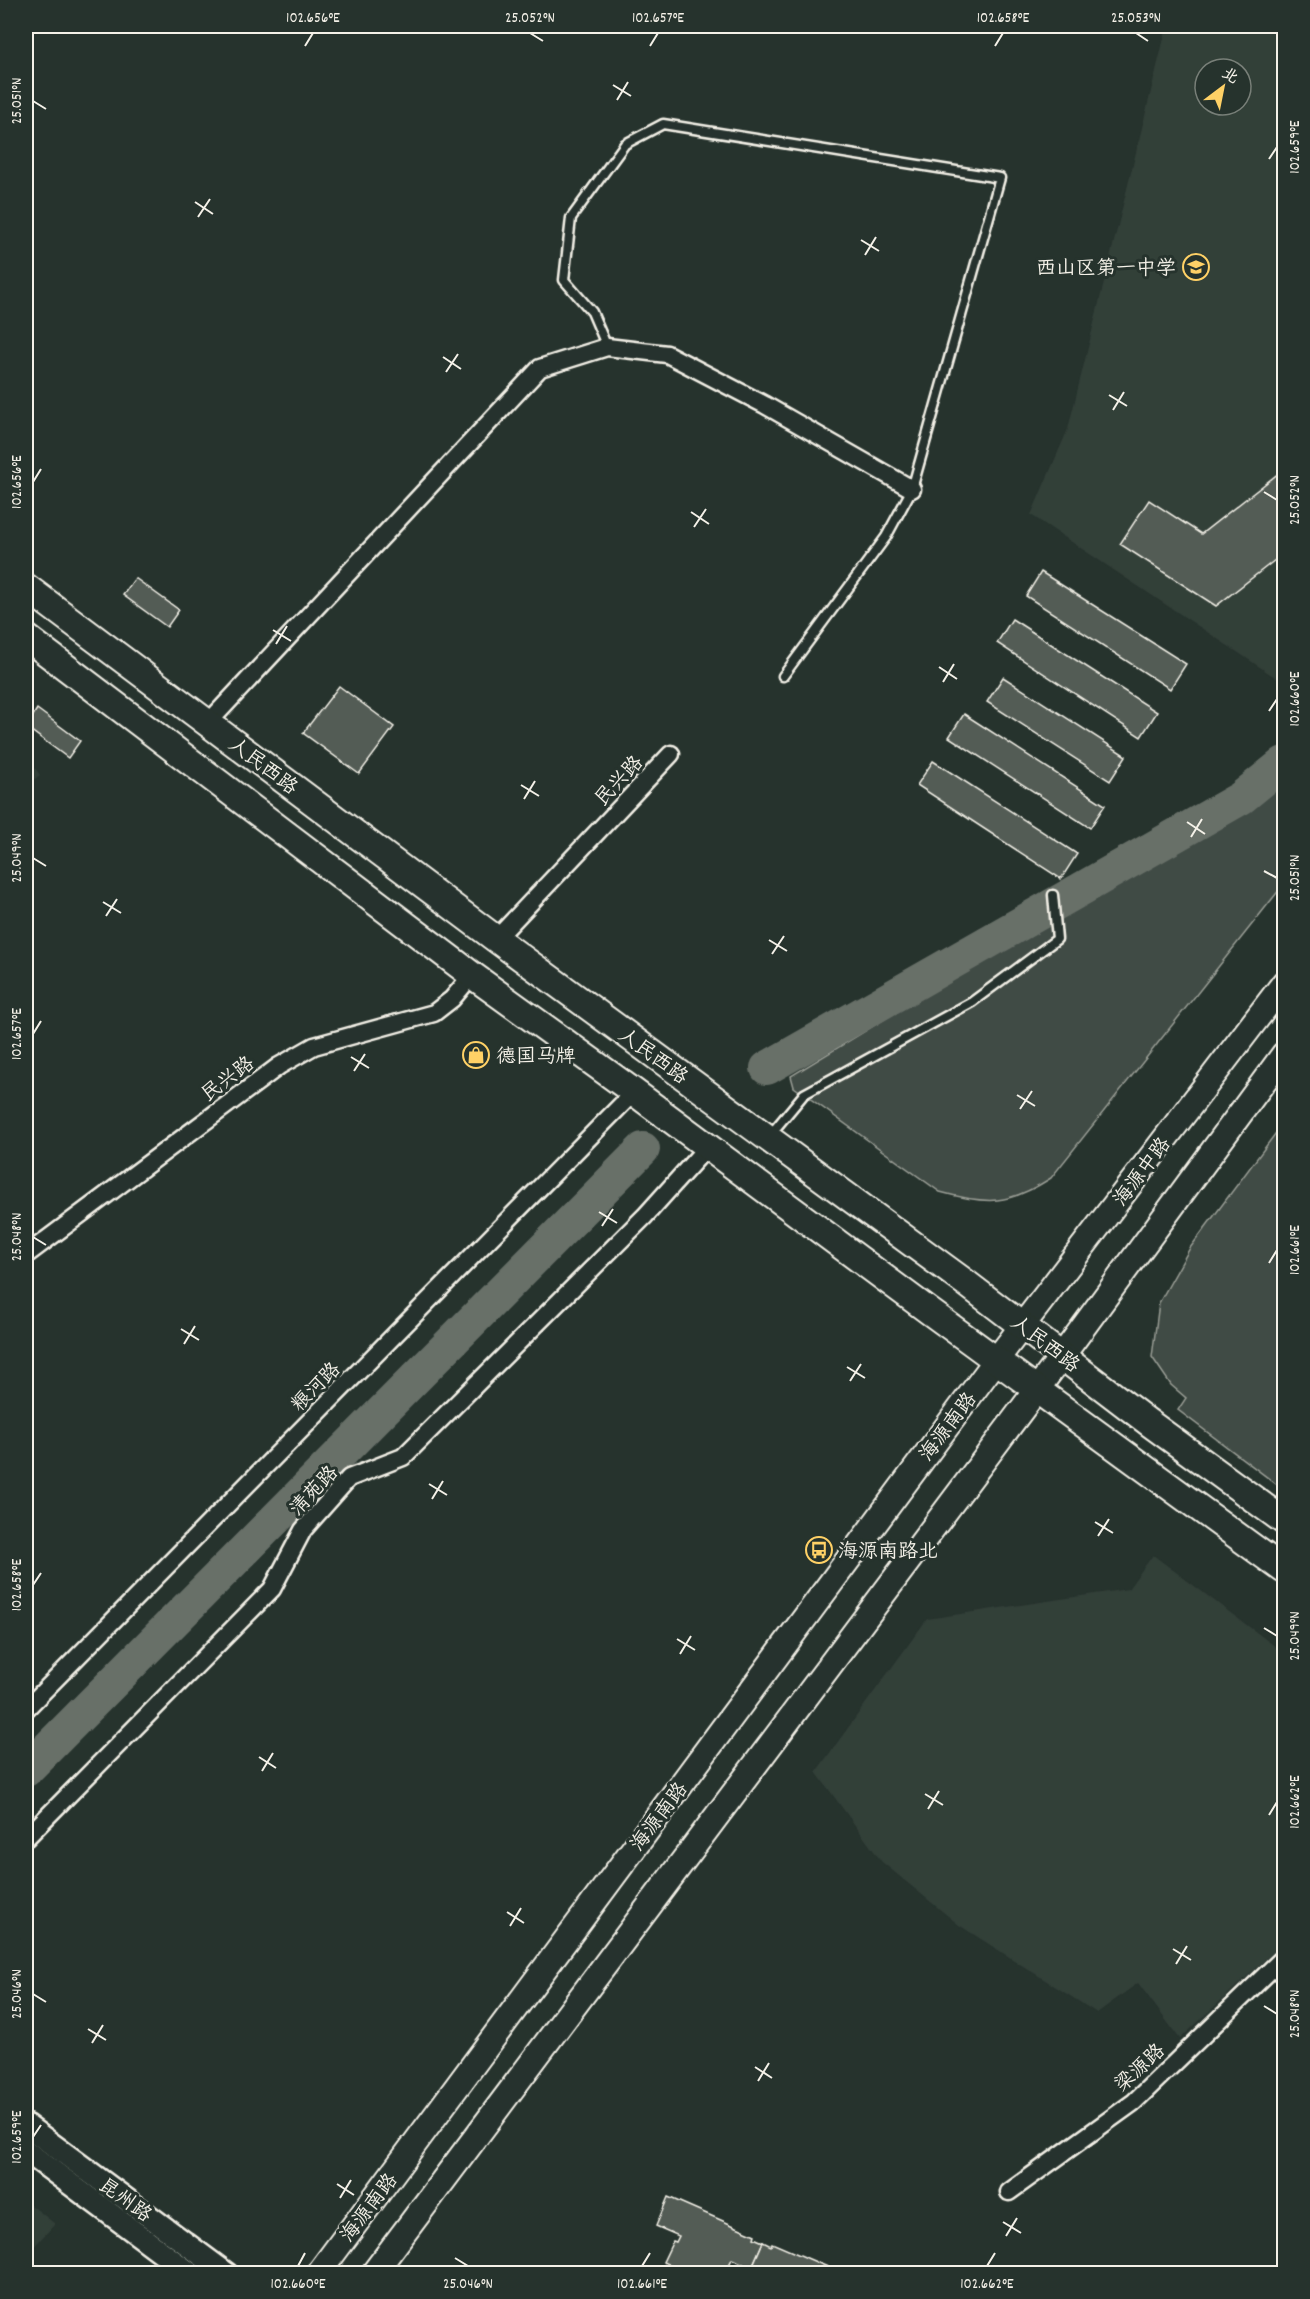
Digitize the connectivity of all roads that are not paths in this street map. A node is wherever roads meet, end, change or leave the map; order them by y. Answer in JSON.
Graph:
{"nodes":[{"id":1,"x":608,"y":346,"type":"junction"},
{"id":2,"x":912,"y":489,"type":"junction"},
{"id":3,"x":26,"y":587,"type":"edge"},
{"id":4,"x":26,"y":637,"type":"edge"},
{"id":5,"x":783,"y":676,"type":"dead end"},
{"id":6,"x":208,"y":723,"type":"junction"},
{"id":7,"x":671,"y":754,"type":"dead end"},
{"id":8,"x":1053,"y":895,"type":"dead end"},
{"id":9,"x":496,"y":939,"type":"junction"},
{"id":10,"x":472,"y":975,"type":"junction"},
{"id":11,"x":1284,"y":983,"type":"edge"},
{"id":12,"x":1284,"y":1054,"type":"edge"},
{"id":13,"x":634,"y":1092,"type":"junction"},
{"id":14,"x":768,"y":1138,"type":"junction"},
{"id":15,"x":707,"y":1147,"type":"junction"},
{"id":16,"x":26,"y":1255,"type":"edge"},
{"id":17,"x":1023,"y":1325,"type":"junction"},
{"id":18,"x":1062,"y":1356,"type":"junction"},
{"id":19,"x":997,"y":1359,"type":"junction"},
{"id":20,"x":1037,"y":1390,"type":"junction"},
{"id":21,"x":1284,"y":1521,"type":"edge"},
{"id":22,"x":1284,"y":1570,"type":"edge"},
{"id":23,"x":26,"y":1709,"type":"edge"},
{"id":24,"x":26,"y":1838,"type":"edge"},
{"id":25,"x":1284,"y":1958,"type":"edge"},
{"id":26,"x":26,"y":2125,"type":"edge"},
{"id":27,"x":26,"y":2151,"type":"edge"},
{"id":28,"x":1009,"y":2192,"type":"dead end"},
{"id":29,"x":191,"y":2274,"type":"edge"},
{"id":30,"x":227,"y":2274,"type":"edge"},
{"id":31,"x":318,"y":2274,"type":"edge"},
{"id":32,"x":373,"y":2274,"type":"edge"}],
"edges":[{"from":1,"to":2,"type":"street"},
{"from":1,"to":2,"type":"lane"},
{"from":1,"to":6,"type":"street"},
{"from":2,"to":5,"type":"lane"},
{"from":3,"to":6,"type":"main road","name":"人民西路"},
{"from":4,"to":10,"type":"main road"},
{"from":6,"to":9,"type":"main road","name":"人民西路"},
{"from":7,"to":9,"type":"street","name":"民兴路"},
{"from":8,"to":14,"type":"lane"},
{"from":9,"to":14,"type":"main road","name":"人民西路"},
{"from":10,"to":13,"type":"main road"},
{"from":10,"to":16,"type":"street","name":"民兴路"},
{"from":11,"to":17,"type":"main road","name":"海源中路"},
{"from":12,"to":18,"type":"main road"},
{"from":13,"to":15,"type":"main road"},
{"from":13,"to":23,"type":"street","name":"粮河路"},
{"from":14,"to":17,"type":"main road","name":"人民西路"},
{"from":15,"to":19,"type":"main road"},
{"from":15,"to":24,"type":"street","name":"清苑路"},
{"from":17,"to":18,"type":"main road","name":"人民西路"},
{"from":17,"to":19,"type":"main road","name":"海源中路"},
{"from":18,"to":20,"type":"main road"},
{"from":18,"to":21,"type":"main road","name":"人民西路"},
{"from":19,"to":20,"type":"main road"},
{"from":19,"to":31,"type":"main road","name":"海源南路"},
{"from":20,"to":22,"type":"main road"},
{"from":20,"to":32,"type":"main road"},
{"from":25,"to":28,"type":"street","name":"梁源路"},
{"from":26,"to":30,"type":"street","name":"昆州路"},
{"from":27,"to":29,"type":"street","name":"昆州路"}]}
